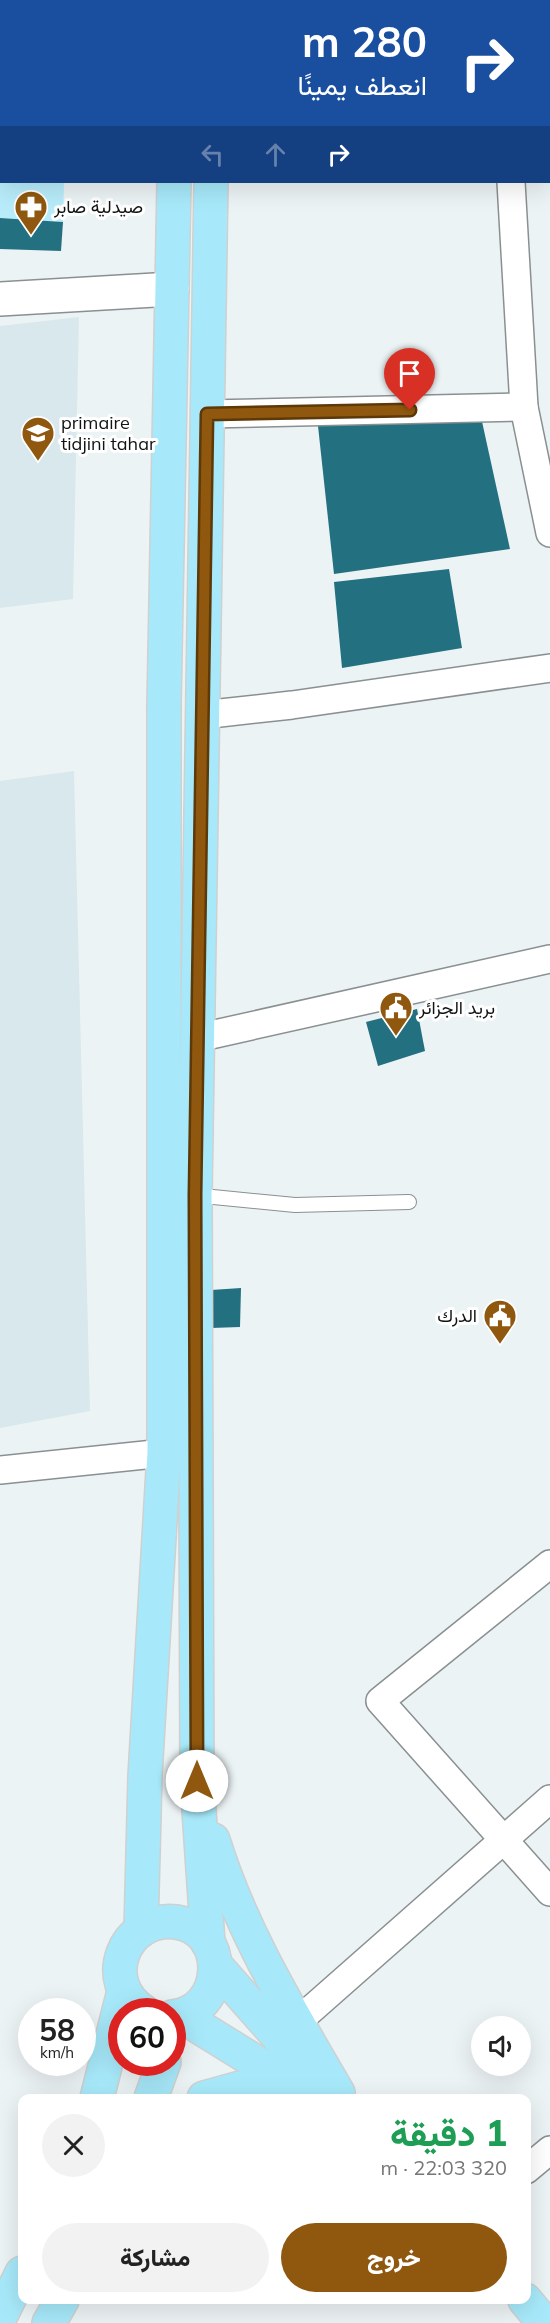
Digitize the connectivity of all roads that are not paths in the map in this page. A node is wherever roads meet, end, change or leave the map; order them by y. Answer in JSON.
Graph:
{"nodes":[{"id":1,"x":174,"y":183,"type":"edge"},
{"id":2,"x":211,"y":183,"type":"edge"},
{"id":3,"x":510,"y":183,"type":"edge"},
{"id":4,"x":172,"y":289,"type":"junction"},
{"id":5,"x":0,"y":299,"type":"edge"},
{"id":6,"x":524,"y":407,"type":"junction"},
{"id":7,"x":207,"y":414,"type":"junction"},
{"id":8,"x":550,"y":533,"type":"edge"},
{"id":9,"x":550,"y":668,"type":"edge"},
{"id":10,"x":202,"y":715,"type":"junction"},
{"id":11,"x":550,"y":959,"type":"edge"},
{"id":12,"x":164,"y":982,"type":"junction"},
{"id":13,"x":197,"y":983,"type":"junction"},
{"id":14,"x":197,"y":1038,"type":"junction"},
{"id":15,"x":180,"y":1194,"type":"junction"},
{"id":16,"x":409,"y":1202,"type":"dead end"},
{"id":17,"x":164,"y":1453,"type":"junction"},
{"id":18,"x":0,"y":1470,"type":"edge"},
{"id":19,"x":550,"y":1564,"type":"edge"},
{"id":20,"x":197,"y":1781,"type":"junction"},
{"id":21,"x":550,"y":1799,"type":"edge"},
{"id":22,"x":503,"y":1840,"type":"junction"},
{"id":23,"x":550,"y":1892,"type":"edge"},
{"id":24,"x":141,"y":1930,"type":"junction"},
{"id":25,"x":212,"y":1955,"type":"junction"},
{"id":26,"x":132,"y":1998,"type":"edge"},
{"id":27,"x":186,"y":2015,"type":"edge"},
{"id":28,"x":297,"y":2022,"type":"junction"},
{"id":29,"x":186,"y":2026,"type":"edge"},
{"id":30,"x":108,"y":2069,"type":"edge"},
{"id":31,"x":159,"y":2076,"type":"edge"},
{"id":32,"x":99,"y":2094,"type":"edge"},
{"id":33,"x":152,"y":2094,"type":"edge"},
{"id":34,"x":218,"y":2094,"type":"edge"},
{"id":35,"x":311,"y":2094,"type":"edge"},
{"id":36,"x":321,"y":2094,"type":"edge"},
{"id":37,"x":322,"y":2094,"type":"edge"},
{"id":38,"x":323,"y":2094,"type":"edge"},
{"id":39,"x":550,"y":2150,"type":"edge"},
{"id":40,"x":531,"y":2166,"type":"edge"},
{"id":41,"x":18,"y":2281,"type":"edge"},
{"id":42,"x":60,"y":2304,"type":"edge"},
{"id":43,"x":528,"y":2304,"type":"edge"},
{"id":44,"x":0,"y":2317,"type":"edge"},
{"id":45,"x":49,"y":2323,"type":"edge"},
{"id":46,"x":544,"y":2323,"type":"edge"}],
"edges":[{"from":1,"to":4,"type":"main road"},
{"from":2,"to":7,"type":"main road"},
{"from":3,"to":6,"type":"street"},
{"from":4,"to":5,"type":"street"},
{"from":4,"to":12,"type":"main road"},
{"from":6,"to":7,"type":"street"},
{"from":6,"to":8,"type":"street"},
{"from":7,"to":10,"type":"main road"},
{"from":9,"to":10,"type":"street"},
{"from":10,"to":13,"type":"main road"},
{"from":11,"to":14,"type":"street"},
{"from":12,"to":13,"type":"main road"},
{"from":12,"to":15,"type":"main road"},
{"from":13,"to":14,"type":"main road"},
{"from":14,"to":15,"type":"main road"},
{"from":15,"to":16,"type":"lane"},
{"from":15,"to":17,"type":"main road"},
{"from":15,"to":20,"type":"main road"},
{"from":17,"to":18,"type":"street"},
{"from":17,"to":24,"type":"main road"},
{"from":19,"to":22,"type":"street"},
{"from":20,"to":25,"type":"main road"},
{"from":20,"to":28,"type":"main road"},
{"from":21,"to":22,"type":"street"},
{"from":22,"to":23,"type":"street"},
{"from":22,"to":28,"type":"street"},
{"from":24,"to":25,"type":"main road"},
{"from":24,"to":26,"type":"main road"},
{"from":25,"to":27,"type":"main road"},
{"from":25,"to":37,"type":"main road"},
{"from":28,"to":38,"type":"main road"},
{"from":29,"to":36,"type":"main road"},
{"from":30,"to":32,"type":"main road"},
{"from":31,"to":33,"type":"main road"},
{"from":34,"to":35,"type":"main road"},
{"from":39,"to":40,"type":"street"},
{"from":41,"to":44,"type":"main road"},
{"from":42,"to":45,"type":"main road"},
{"from":43,"to":46,"type":"main road"}]}
